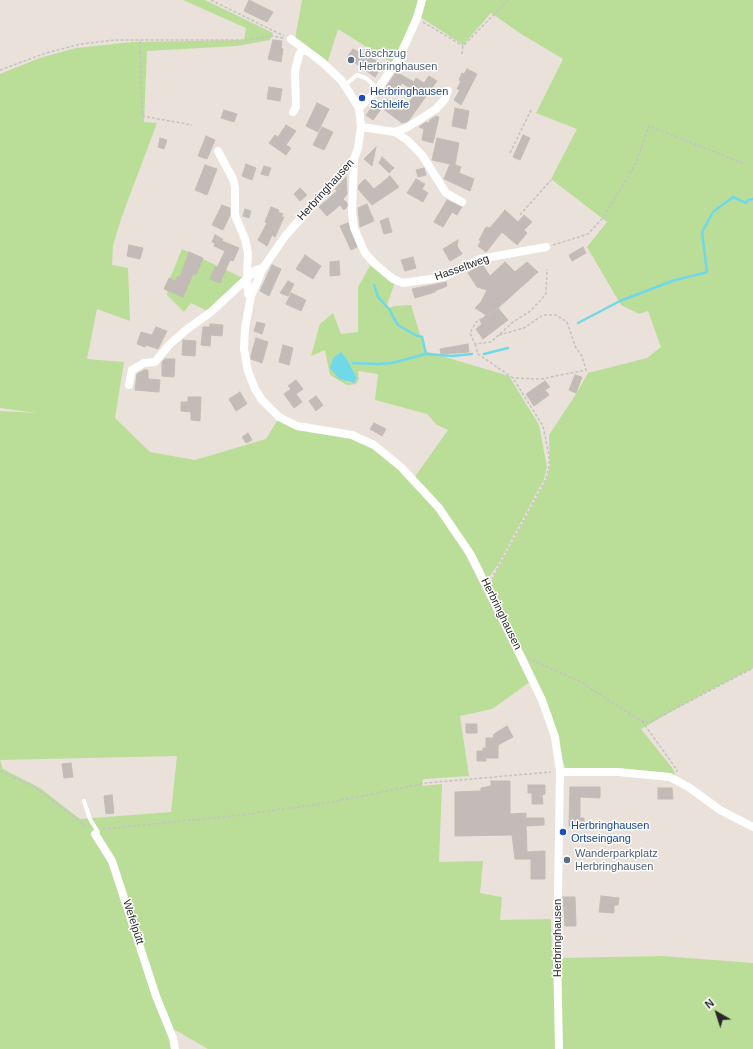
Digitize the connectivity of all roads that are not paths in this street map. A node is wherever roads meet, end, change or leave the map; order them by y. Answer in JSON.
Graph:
{"nodes":[{"id":1,"x":422,"y":0,"type":"edge"},
{"id":2,"x":291,"y":39,"type":"road end"},
{"id":3,"x":303,"y":48,"type":"junction"},
{"id":4,"x":345,"y":85,"type":"junction"},
{"id":5,"x":378,"y":88,"type":"junction"},
{"id":6,"x":448,"y":91,"type":"dead end"},
{"id":7,"x":360,"y":108,"type":"junction"},
{"id":8,"x":293,"y":112,"type":"dead end"},
{"id":9,"x":361,"y":127,"type":"junction"},
{"id":10,"x":395,"y":132,"type":"junction"},
{"id":11,"x":218,"y":151,"type":"dead end"},
{"id":12,"x":354,"y":159,"type":"junction"},
{"id":13,"x":462,"y":202,"type":"dead end"},
{"id":14,"x":546,"y":247,"type":"road end"},
{"id":15,"x":263,"y":268,"type":"junction"},
{"id":16,"x":247,"y":278,"type":"junction"},
{"id":17,"x":251,"y":296,"type":"junction"},
{"id":18,"x":129,"y":385,"type":"dead end"},
{"id":19,"x":560,"y":772,"type":"junction"},
{"id":20,"x":84,"y":800,"type":"dead end"},
{"id":21,"x":753,"y":827,"type":"edge"},
{"id":22,"x":96,"y":833,"type":"joint"},
{"id":23,"x":175,"y":1049,"type":"edge"},
{"id":24,"x":559,"y":1049,"type":"edge"}],
"edges":[{"from":1,"to":5,"type":"street"},
{"from":2,"to":3,"type":"street"},
{"from":3,"to":4,"type":"street"},
{"from":3,"to":8,"type":"street"},
{"from":4,"to":5,"type":"lane"},
{"from":4,"to":7,"type":"street"},
{"from":5,"to":7,"type":"street"},
{"from":6,"to":10,"type":"street"},
{"from":7,"to":9,"type":"street","name":"Herbringhausen"},
{"from":9,"to":10,"type":"street"},
{"from":9,"to":12,"type":"street","name":"Herbringhausen"},
{"from":10,"to":13,"type":"street"},
{"from":11,"to":16,"type":"street","name":"Herbringhausen"},
{"from":12,"to":14,"type":"street","name":"Hasseltweg"},
{"from":12,"to":15,"type":"street","name":"Herbringhausen"},
{"from":15,"to":16,"type":"street","name":"Herbringhausen"},
{"from":15,"to":17,"type":"street","name":"Herbringhausen"},
{"from":16,"to":17,"type":"street","name":"Herbringhausen"},
{"from":16,"to":18,"type":"street","name":"Herbringhausen"},
{"from":17,"to":19,"type":"street","name":"Herbringhausen"},
{"from":19,"to":21,"type":"street"},
{"from":19,"to":24,"type":"street","name":"Herbringhausen"},
{"from":20,"to":22,"type":"lane"},
{"from":22,"to":23,"type":"street","name":"Wefelpütt"}]}
